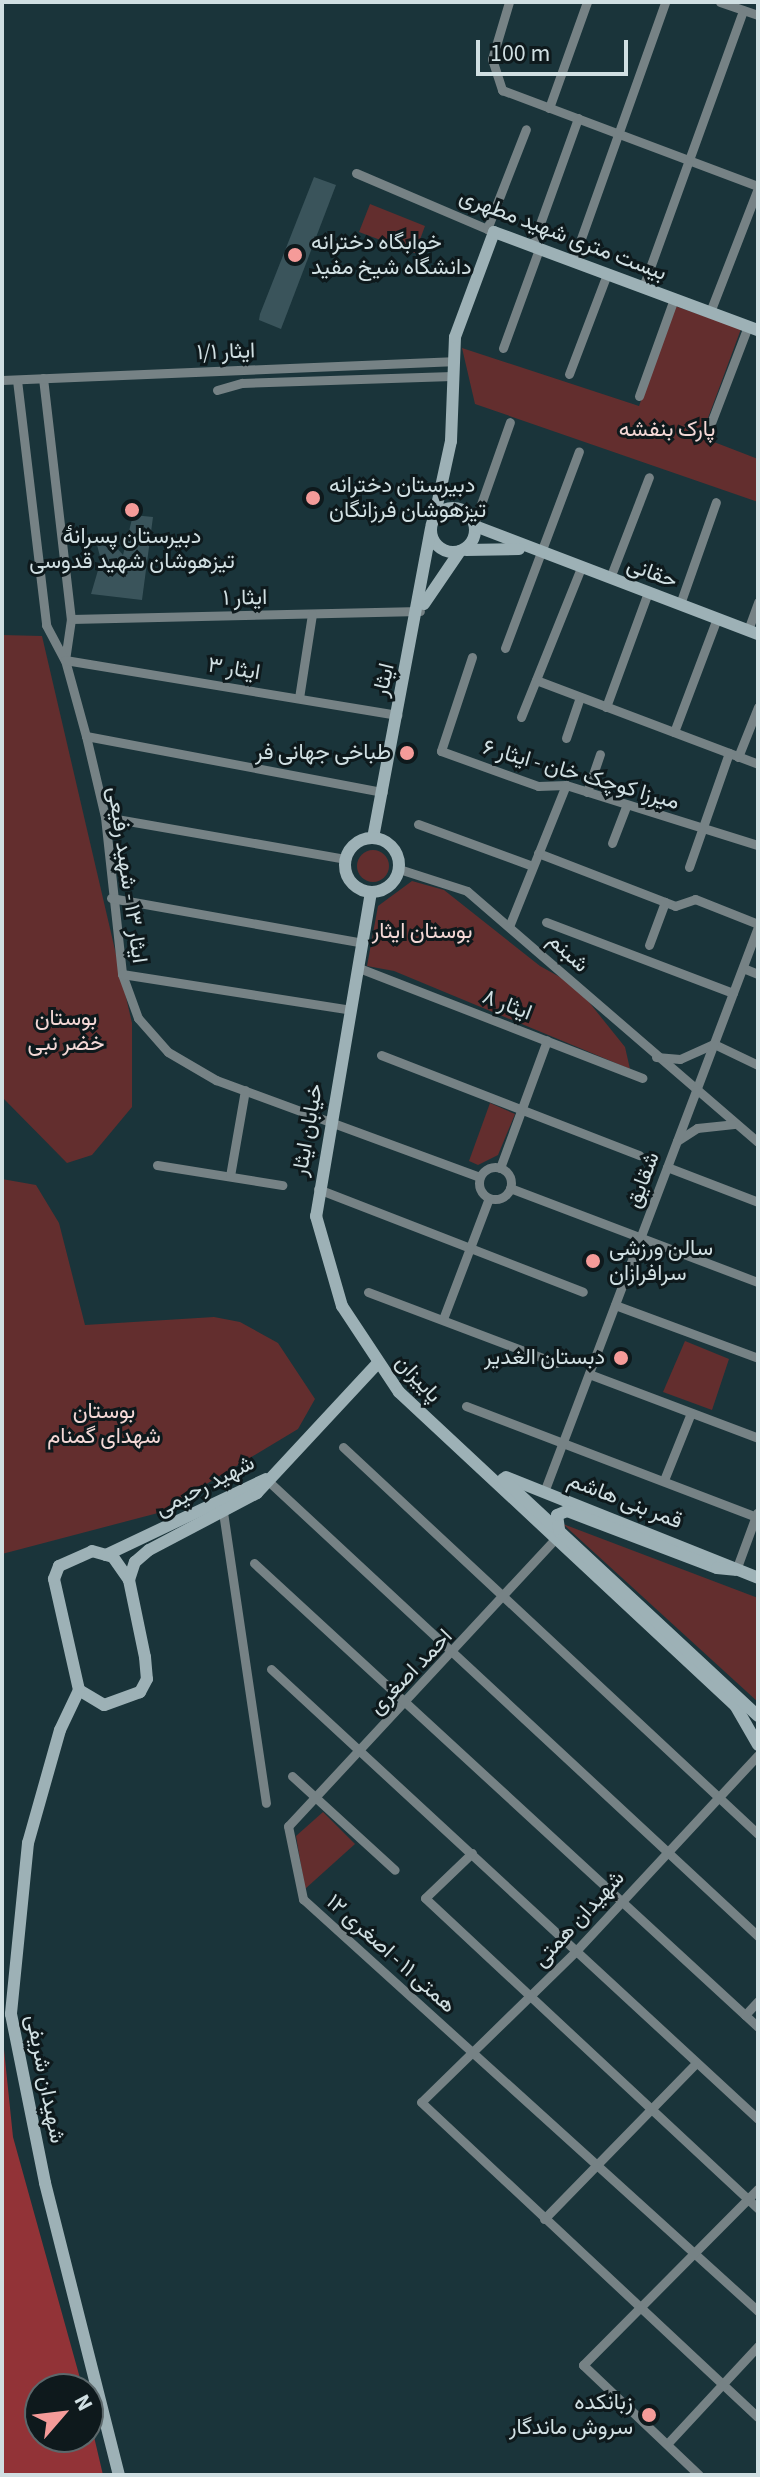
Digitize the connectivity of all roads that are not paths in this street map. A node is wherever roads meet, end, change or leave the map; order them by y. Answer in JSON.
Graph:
{"nodes":[{"id":1,"x":509,"y":2,"type":"edge"},
{"id":2,"x":587,"y":2,"type":"edge"},
{"id":3,"x":665,"y":2,"type":"edge"},
{"id":4,"x":720,"y":2,"type":"edge"},
{"id":5,"x":743,"y":10,"type":"junction"},
{"id":6,"x":758,"y":15,"type":"edge"},
{"id":7,"x":549,"y":108,"type":"junction"},
{"id":8,"x":578,"y":118,"type":"junction"},
{"id":9,"x":526,"y":129,"type":"dead end"},
{"id":10,"x":618,"y":134,"type":"junction"},
{"id":11,"x":687,"y":159,"type":"junction"},
{"id":12,"x":356,"y":173,"type":"dead end"},
{"id":13,"x":758,"y":187,"type":"edge"},
{"id":14,"x":490,"y":231,"type":"junction"},
{"id":15,"x":536,"y":248,"type":"junction"},
{"id":16,"x":573,"y":261,"type":"junction"},
{"id":17,"x":607,"y":274,"type":"junction"},
{"id":18,"x":643,"y":287,"type":"junction"},
{"id":19,"x":674,"y":299,"type":"junction"},
{"id":20,"x":710,"y":312,"type":"junction"},
{"id":21,"x":753,"y":328,"type":"edge"},
{"id":22,"x":503,"y":348,"type":"dead end"},
{"id":23,"x":452,"y":361,"type":"junction"},
{"id":24,"x":569,"y":374,"type":"dead end"},
{"id":25,"x":452,"y":376,"type":"junction"},
{"id":26,"x":43,"y":378,"type":"junction"},
{"id":27,"x":2,"y":380,"type":"edge"},
{"id":28,"x":17,"y":380,"type":"junction"},
{"id":29,"x":217,"y":390,"type":"dead end"},
{"id":30,"x":639,"y":396,"type":"dead end"},
{"id":31,"x":510,"y":422,"type":"dead end"},
{"id":32,"x":711,"y":423,"type":"dead end"},
{"id":33,"x":579,"y":451,"type":"dead end"},
{"id":34,"x":649,"y":477,"type":"dead end"},
{"id":35,"x":439,"y":488,"type":"junction"},
{"id":36,"x":716,"y":502,"type":"dead end"},
{"id":37,"x":450,"y":508,"type":"junction"},
{"id":38,"x":432,"y":524,"type":"junction"},
{"id":39,"x":474,"y":525,"type":"junction"},
{"id":40,"x":461,"y":551,"type":"junction"},
{"id":41,"x":537,"y":551,"type":"junction"},
{"id":42,"x":581,"y":568,"type":"junction"},
{"id":43,"x":610,"y":578,"type":"junction"},
{"id":44,"x":648,"y":592,"type":"junction"},
{"id":45,"x":758,"y":602,"type":"edge"},
{"id":46,"x":680,"y":604,"type":"junction"},
{"id":47,"x":420,"y":611,"type":"junction"},
{"id":48,"x":312,"y":614,"type":"junction"},
{"id":49,"x":717,"y":618,"type":"junction"},
{"id":50,"x":71,"y":619,"type":"junction"},
{"id":51,"x":753,"y":632,"type":"edge"},
{"id":52,"x":505,"y":648,"type":"dead end"},
{"id":53,"x":472,"y":657,"type":"dead end"},
{"id":54,"x":65,"y":660,"type":"junction"},
{"id":55,"x":536,"y":680,"type":"junction"},
{"id":56,"x":580,"y":697,"type":"junction"},
{"id":57,"x":299,"y":698,"type":"junction"},
{"id":58,"x":606,"y":707,"type":"junction"},
{"id":59,"x":758,"y":707,"type":"edge"},
{"id":60,"x":397,"y":715,"type":"junction"},
{"id":61,"x":521,"y":717,"type":"dead end"},
{"id":62,"x":674,"y":732,"type":"junction"},
{"id":63,"x":86,"y":736,"type":"junction"},
{"id":64,"x":566,"y":738,"type":"dead end"},
{"id":65,"x":600,"y":754,"type":"dead end"},
{"id":66,"x":733,"y":755,"type":"junction"},
{"id":67,"x":758,"y":764,"type":"edge"},
{"id":68,"x":566,"y":785,"type":"junction"},
{"id":69,"x":383,"y":792,"type":"junction"},
{"id":70,"x":587,"y":792,"type":"junction"},
{"id":71,"x":626,"y":807,"type":"junction"},
{"id":72,"x":105,"y":817,"type":"junction"},
{"id":73,"x":418,"y":824,"type":"dead end"},
{"id":74,"x":704,"y":824,"type":"junction"},
{"id":75,"x":373,"y":838,"type":"junction"},
{"id":76,"x":612,"y":843,"type":"dead end"},
{"id":77,"x":758,"y":845,"type":"edge"},
{"id":78,"x":538,"y":853,"type":"junction"},
{"id":79,"x":346,"y":859,"type":"junction"},
{"id":80,"x":533,"y":866,"type":"junction"},
{"id":81,"x":689,"y":867,"type":"dead end"},
{"id":82,"x":399,"y":869,"type":"junction"},
{"id":83,"x":371,"y":892,"type":"junction"},
{"id":84,"x":111,"y":898,"type":"junction"},
{"id":85,"x":665,"y":902,"type":"junction"},
{"id":86,"x":546,"y":922,"type":"dead end"},
{"id":87,"x":510,"y":924,"type":"junction"},
{"id":88,"x":758,"y":925,"type":"edge"},
{"id":89,"x":363,"y":943,"type":"junction"},
{"id":90,"x":649,"y":945,"type":"dead end"},
{"id":91,"x":359,"y":968,"type":"junction"},
{"id":92,"x":743,"y":968,"type":"junction"},
{"id":93,"x":122,"y":974,"type":"junction"},
{"id":94,"x":758,"y":974,"type":"edge"},
{"id":95,"x":733,"y":993,"type":"junction"},
{"id":96,"x":351,"y":1010,"type":"junction"},
{"id":97,"x":547,"y":1040,"type":"junction"},
{"id":98,"x":714,"y":1044,"type":"junction"},
{"id":99,"x":381,"y":1055,"type":"dead end"},
{"id":100,"x":656,"y":1057,"type":"junction"},
{"id":101,"x":758,"y":1065,"type":"edge"},
{"id":102,"x":642,"y":1078,"type":"dead end"},
{"id":103,"x":245,"y":1090,"type":"junction"},
{"id":104,"x":695,"y":1092,"type":"junction"},
{"id":105,"x":521,"y":1109,"type":"junction"},
{"id":106,"x":331,"y":1118,"type":"junction"},
{"id":107,"x":735,"y":1124,"type":"junction"},
{"id":108,"x":677,"y":1141,"type":"junction"},
{"id":109,"x":758,"y":1142,"type":"edge"},
{"id":110,"x":639,"y":1155,"type":"dead end"},
{"id":111,"x":157,"y":1165,"type":"dead end"},
{"id":112,"x":667,"y":1167,"type":"junction"},
{"id":113,"x":500,"y":1168,"type":"junction"},
{"id":114,"x":230,"y":1176,"type":"junction"},
{"id":115,"x":480,"y":1177,"type":"junction"},
{"id":116,"x":282,"y":1185,"type":"dead end"},
{"id":117,"x":510,"y":1188,"type":"junction"},
{"id":118,"x":318,"y":1189,"type":"junction"},
{"id":119,"x":489,"y":1198,"type":"junction"},
{"id":120,"x":758,"y":1202,"type":"edge"},
{"id":121,"x":641,"y":1236,"type":"junction"},
{"id":122,"x":470,"y":1249,"type":"junction"},
{"id":123,"x":758,"y":1282,"type":"edge"},
{"id":124,"x":368,"y":1292,"type":"dead end"},
{"id":125,"x":583,"y":1292,"type":"dead end"},
{"id":126,"x":615,"y":1305,"type":"junction"},
{"id":127,"x":443,"y":1319,"type":"junction"},
{"id":128,"x":758,"y":1358,"type":"edge"},
{"id":129,"x":556,"y":1363,"type":"dead end"},
{"id":130,"x":376,"y":1365,"type":"junction"},
{"id":131,"x":589,"y":1374,"type":"junction"},
{"id":132,"x":466,"y":1406,"type":"dead end"},
{"id":133,"x":691,"y":1413,"type":"junction"},
{"id":134,"x":758,"y":1438,"type":"edge"},
{"id":135,"x":563,"y":1441,"type":"junction"},
{"id":136,"x":343,"y":1447,"type":"dead end"},
{"id":137,"x":497,"y":1474,"type":"junction"},
{"id":138,"x":266,"y":1479,"type":"junction"},
{"id":139,"x":664,"y":1480,"type":"junction"},
{"id":140,"x":544,"y":1492,"type":"junction"},
{"id":141,"x":223,"y":1512,"type":"junction"},
{"id":142,"x":757,"y":1514,"type":"edge"},
{"id":143,"x":558,"y":1536,"type":"junction"},
{"id":144,"x":106,"y":1555,"type":"junction"},
{"id":145,"x":254,"y":1563,"type":"dead end"},
{"id":146,"x":736,"y":1570,"type":"junction"},
{"id":147,"x":758,"y":1578,"type":"edge"},
{"id":148,"x":129,"y":1580,"type":"junction"},
{"id":149,"x":505,"y":1597,"type":"junction"},
{"id":150,"x":454,"y":1654,"type":"junction"},
{"id":151,"x":271,"y":1669,"type":"dead end"},
{"id":152,"x":79,"y":1690,"type":"junction"},
{"id":153,"x":408,"y":1701,"type":"junction"},
{"id":154,"x":758,"y":1716,"type":"edge"},
{"id":155,"x":758,"y":1745,"type":"edge"},
{"id":156,"x":360,"y":1751,"type":"junction"},
{"id":157,"x":758,"y":1755,"type":"edge"},
{"id":158,"x":292,"y":1776,"type":"dead end"},
{"id":159,"x":315,"y":1797,"type":"junction"},
{"id":160,"x":719,"y":1798,"type":"junction"},
{"id":161,"x":266,"y":1803,"type":"dead end"},
{"id":162,"x":288,"y":1826,"type":"joint"},
{"id":163,"x":758,"y":1834,"type":"edge"},
{"id":164,"x":667,"y":1852,"type":"junction"},
{"id":165,"x":472,"y":1853,"type":"junction"},
{"id":166,"x":395,"y":1870,"type":"dead end"},
{"id":167,"x":621,"y":1900,"type":"junction"},
{"id":168,"x":758,"y":1936,"type":"edge"},
{"id":169,"x":576,"y":1951,"type":"junction"},
{"id":170,"x":530,"y":1998,"type":"junction"},
{"id":171,"x":758,"y":2001,"type":"edge"},
{"id":172,"x":745,"y":2015,"type":"junction"},
{"id":173,"x":758,"y":2027,"type":"edge"},
{"id":174,"x":473,"y":2053,"type":"junction"},
{"id":175,"x":696,"y":2063,"type":"junction"},
{"id":176,"x":650,"y":2110,"type":"junction"},
{"id":177,"x":758,"y":2119,"type":"edge"},
{"id":178,"x":597,"y":2164,"type":"junction"},
{"id":179,"x":758,"y":2189,"type":"edge"},
{"id":180,"x":749,"y":2200,"type":"junction"},
{"id":181,"x":758,"y":2209,"type":"edge"},
{"id":182,"x":544,"y":2219,"type":"junction"},
{"id":183,"x":694,"y":2254,"type":"junction"},
{"id":184,"x":641,"y":2310,"type":"junction"},
{"id":185,"x":758,"y":2311,"type":"edge"},
{"id":186,"x":758,"y":2346,"type":"edge"},
{"id":187,"x":722,"y":2384,"type":"junction"},
{"id":188,"x":758,"y":2417,"type":"edge"},
{"id":189,"x":667,"y":2444,"type":"junction"},
{"id":190,"x":119,"y":2475,"type":"edge"},
{"id":191,"x":699,"y":2475,"type":"edge"}],
"edges":[{"from":1,"to":7,"type":"street"},
{"from":2,"to":7,"type":"street"},
{"from":3,"to":10,"type":"street"},
{"from":4,"to":5,"type":"street"},
{"from":5,"to":6,"type":"street"},
{"from":5,"to":11,"type":"street"},
{"from":7,"to":8,"type":"street"},
{"from":8,"to":10,"type":"street"},
{"from":8,"to":15,"type":"street"},
{"from":9,"to":14,"type":"street"},
{"from":10,"to":11,"type":"street"},
{"from":10,"to":16,"type":"street"},
{"from":11,"to":13,"type":"street"},
{"from":11,"to":18,"type":"street"},
{"from":12,"to":14,"type":"street","name":"بیست متری شهید مطهری"},
{"from":13,"to":20,"type":"street"},
{"from":14,"to":15,"type":"main road","name":"بیست متری شهید مطهری"},
{"from":14,"to":23,"type":"main road"},
{"from":15,"to":16,"type":"main road","name":"بیست متری شهید مطهری"},
{"from":15,"to":22,"type":"street"},
{"from":16,"to":17,"type":"main road","name":"بیست متری شهید مطهری"},
{"from":17,"to":18,"type":"main road","name":"بیست متری شهید مطهری"},
{"from":17,"to":24,"type":"street"},
{"from":18,"to":19,"type":"main road","name":"بیست متری شهید مطهری"},
{"from":19,"to":20,"type":"main road","name":"بیست متری شهید مطهری"},
{"from":19,"to":30,"type":"street"},
{"from":20,"to":21,"type":"main road","name":"بیست متری شهید مطهری"},
{"from":21,"to":32,"type":"street"},
{"from":23,"to":25,"type":"main road"},
{"from":23,"to":26,"type":"street","name":"ایثار ۱/۱"},
{"from":25,"to":29,"type":"street"},
{"from":25,"to":35,"type":"main road"},
{"from":26,"to":28,"type":"street","name":"ایثار ۱/۱"},
{"from":26,"to":50,"type":"street","name":"ایثار ۱۳ - شهید رفیعی"},
{"from":27,"to":28,"type":"street","name":"ایثار ۱/۱"},
{"from":28,"to":54,"type":"street","name":"ایثار ۱۳ - شهید رفیعی"},
{"from":31,"to":39,"type":"street"},
{"from":33,"to":41,"type":"street"},
{"from":34,"to":43,"type":"street"},
{"from":35,"to":37,"type":"main road"},
{"from":35,"to":38,"type":"main road","name":"ایثار"},
{"from":36,"to":46,"type":"street"},
{"from":37,"to":38,"type":"main road"},
{"from":37,"to":39,"type":"main road"},
{"from":38,"to":40,"type":"main road"},
{"from":38,"to":47,"type":"main road","name":"ایثار"},
{"from":39,"to":40,"type":"main road"},
{"from":39,"to":41,"type":"main road","name":"حقانی"},
{"from":40,"to":41,"type":"main road"},
{"from":40,"to":47,"type":"main road"},
{"from":41,"to":42,"type":"main road","name":"حقانی"},
{"from":41,"to":52,"type":"street"},
{"from":42,"to":43,"type":"main road","name":"حقانی"},
{"from":42,"to":55,"type":"street"},
{"from":43,"to":44,"type":"main road","name":"حقانی"},
{"from":44,"to":46,"type":"main road","name":"حقانی"},
{"from":44,"to":58,"type":"street"},
{"from":45,"to":51,"type":"street"},
{"from":46,"to":49,"type":"main road","name":"حقانی"},
{"from":47,"to":48,"type":"street","name":"ایثار ۱"},
{"from":47,"to":60,"type":"main road","name":"ایثار"},
{"from":48,"to":50,"type":"street","name":"ایثار ۱"},
{"from":48,"to":57,"type":"street"},
{"from":49,"to":51,"type":"main road","name":"حقانی"},
{"from":49,"to":62,"type":"street"},
{"from":50,"to":54,"type":"street","name":"ایثار ۱۳ - شهید رفیعی"},
{"from":53,"to":68,"type":"street","name":"میرزا کوچک خان - ایثار ۶"},
{"from":54,"to":57,"type":"street","name":"ایثار ۳"},
{"from":54,"to":63,"type":"street","name":"ایثار ۱۳ - شهید رفیعی"},
{"from":55,"to":56,"type":"street"},
{"from":55,"to":61,"type":"street"},
{"from":56,"to":58,"type":"street"},
{"from":56,"to":64,"type":"street"},
{"from":57,"to":60,"type":"street","name":"ایثار ۳"},
{"from":58,"to":62,"type":"street"},
{"from":59,"to":66,"type":"street"},
{"from":60,"to":69,"type":"main road","name":"ایثار"},
{"from":62,"to":66,"type":"street"},
{"from":63,"to":69,"type":"street"},
{"from":63,"to":72,"type":"street","name":"ایثار ۱۳ - شهید رفیعی"},
{"from":65,"to":70,"type":"street"},
{"from":66,"to":67,"type":"street"},
{"from":66,"to":74,"type":"street"},
{"from":68,"to":70,"type":"street","name":"میرزا کوچک خان - ایثار ۶"},
{"from":68,"to":78,"type":"street"},
{"from":69,"to":75,"type":"main road","name":"ایثار"},
{"from":70,"to":71,"type":"street","name":"میرزا کوچک خان - ایثار ۶"},
{"from":71,"to":74,"type":"street","name":"میرزا کوچک خان - ایثار ۶"},
{"from":71,"to":76,"type":"street"},
{"from":72,"to":79,"type":"street"},
{"from":72,"to":84,"type":"street","name":"ایثار ۱۳ - شهید رفیعی"},
{"from":73,"to":80,"type":"street"},
{"from":74,"to":77,"type":"street","name":"میرزا کوچک خان - ایثار ۶"},
{"from":74,"to":81,"type":"street"},
{"from":75,"to":79,"type":"main road"},
{"from":75,"to":82,"type":"main road"},
{"from":78,"to":80,"type":"street"},
{"from":78,"to":85,"type":"street"},
{"from":79,"to":83,"type":"main road"},
{"from":80,"to":87,"type":"street"},
{"from":82,"to":83,"type":"main road"},
{"from":82,"to":87,"type":"street","name":"شبنم"},
{"from":83,"to":89,"type":"main road","name":"خیابان ایثار"},
{"from":84,"to":89,"type":"street"},
{"from":84,"to":93,"type":"street","name":"ایثار ۱۳ - شهید رفیعی"},
{"from":85,"to":88,"type":"street"},
{"from":85,"to":90,"type":"street"},
{"from":86,"to":95,"type":"street"},
{"from":87,"to":100,"type":"street","name":"شبنم"},
{"from":88,"to":92,"type":"street","name":"شقایق"},
{"from":89,"to":91,"type":"main road","name":"خیابان ایثار"},
{"from":91,"to":96,"type":"main road","name":"خیابان ایثار"},
{"from":91,"to":97,"type":"street","name":"ایثار ۸"},
{"from":92,"to":94,"type":"street"},
{"from":92,"to":95,"type":"street","name":"شقایق"},
{"from":93,"to":96,"type":"street"},
{"from":93,"to":103,"type":"street","name":"ایثار ۱۳ - شهید رفیعی"},
{"from":95,"to":98,"type":"street","name":"شقایق"},
{"from":96,"to":106,"type":"main road","name":"خیابان ایثار"},
{"from":97,"to":102,"type":"street","name":"ایثار ۸"},
{"from":97,"to":105,"type":"street"},
{"from":98,"to":100,"type":"street"},
{"from":98,"to":101,"type":"street"},
{"from":98,"to":104,"type":"street","name":"شقایق"},
{"from":99,"to":105,"type":"street"},
{"from":100,"to":104,"type":"street","name":"شبنم"},
{"from":103,"to":106,"type":"street","name":"ایثار ۱۳ - شهید رفیعی"},
{"from":103,"to":114,"type":"street"},
{"from":104,"to":107,"type":"street","name":"شبنم"},
{"from":104,"to":108,"type":"street","name":"شقایق"},
{"from":105,"to":110,"type":"street"},
{"from":105,"to":113,"type":"street"},
{"from":106,"to":115,"type":"street","name":"ایثار ۱۳ - شهید رفیعی"},
{"from":106,"to":118,"type":"main road","name":"خیابان ایثار"},
{"from":107,"to":108,"type":"street"},
{"from":107,"to":109,"type":"street","name":"شبنم"},
{"from":108,"to":112,"type":"street","name":"شقایق"},
{"from":111,"to":114,"type":"street"},
{"from":112,"to":120,"type":"street"},
{"from":112,"to":121,"type":"street","name":"شقایق"},
{"from":113,"to":115,"type":"street"},
{"from":113,"to":117,"type":"street"},
{"from":114,"to":116,"type":"street"},
{"from":115,"to":119,"type":"street"},
{"from":117,"to":119,"type":"street"},
{"from":117,"to":121,"type":"street"},
{"from":118,"to":122,"type":"street"},
{"from":118,"to":130,"type":"main road","name":"خیابان ایثار"},
{"from":119,"to":122,"type":"street"},
{"from":121,"to":123,"type":"street"},
{"from":121,"to":126,"type":"street","name":"شقایق"},
{"from":122,"to":125,"type":"street"},
{"from":122,"to":127,"type":"street"},
{"from":124,"to":127,"type":"street"},
{"from":126,"to":128,"type":"street"},
{"from":126,"to":131,"type":"street","name":"شقایق"},
{"from":127,"to":129,"type":"street"},
{"from":130,"to":137,"type":"main road","name":"پاییزان"},
{"from":130,"to":138,"type":"main road","name":"شهید رحیمی"},
{"from":130,"to":143,"type":"main road","name":"پاییزان"},
{"from":131,"to":133,"type":"street"},
{"from":131,"to":135,"type":"street","name":"شقایق"},
{"from":132,"to":135,"type":"street"},
{"from":133,"to":134,"type":"street"},
{"from":133,"to":139,"type":"street"},
{"from":135,"to":139,"type":"street"},
{"from":135,"to":140,"type":"street","name":"شقایق"},
{"from":136,"to":149,"type":"street"},
{"from":137,"to":140,"type":"main road","name":"قمر بنی هاشم"},
{"from":137,"to":143,"type":"main road","name":"پاییزان"},
{"from":138,"to":141,"type":"main road"},
{"from":138,"to":144,"type":"main road","name":"شهید رحیمی"},
{"from":138,"to":150,"type":"street"},
{"from":139,"to":142,"type":"street"},
{"from":140,"to":146,"type":"main road","name":"قمر بنی هاشم"},
{"from":141,"to":148,"type":"main road"},
{"from":141,"to":161,"type":"street"},
{"from":142,"to":146,"type":"street"},
{"from":143,"to":146,"type":"main road","name":"قمر بنی هاشم"},
{"from":143,"to":149,"type":"street","name":"احمد اصغری"},
{"from":143,"to":154,"type":"main road","name":"پاییزان"},
{"from":143,"to":155,"type":"main road","name":"پاییزان"},
{"from":144,"to":148,"type":"main road"},
{"from":144,"to":152,"type":"main road","name":"شهید رحیمی"},
{"from":145,"to":153,"type":"street"},
{"from":146,"to":147,"type":"main road","name":"قمر بنی هاشم"},
{"from":148,"to":152,"type":"main road"},
{"from":149,"to":150,"type":"street","name":"احمد اصغری"},
{"from":149,"to":160,"type":"street"},
{"from":150,"to":153,"type":"street","name":"احمد اصغری"},
{"from":150,"to":164,"type":"street"},
{"from":151,"to":156,"type":"street"},
{"from":152,"to":190,"type":"main road","name":"شهیدان شریفی"},
{"from":153,"to":156,"type":"street","name":"احمد اصغری"},
{"from":153,"to":167,"type":"street"},
{"from":156,"to":159,"type":"street","name":"احمد اصغری"},
{"from":156,"to":165,"type":"street"},
{"from":157,"to":160,"type":"street","name":"شهیدان همتی"},
{"from":158,"to":159,"type":"street"},
{"from":159,"to":162,"type":"street","name":"احمد اصغری"},
{"from":159,"to":166,"type":"street"},
{"from":160,"to":163,"type":"street"},
{"from":160,"to":164,"type":"street","name":"شهیدان همتی"},
{"from":162,"to":174,"type":"street","name":"همتی ۱۱ - اصغری ۱۲"},
{"from":164,"to":167,"type":"street","name":"شهیدان همتی"},
{"from":164,"to":168,"type":"street"},
{"from":165,"to":169,"type":"street"},
{"from":165,"to":170,"type":"street"},
{"from":167,"to":169,"type":"street","name":"شهیدان همتی"},
{"from":167,"to":172,"type":"street"},
{"from":169,"to":170,"type":"street","name":"شهیدان همتی"},
{"from":169,"to":175,"type":"street"},
{"from":170,"to":174,"type":"street","name":"شهیدان همتی"},
{"from":170,"to":176,"type":"street"},
{"from":171,"to":172,"type":"street"},
{"from":172,"to":173,"type":"street"},
{"from":174,"to":178,"type":"street","name":"همتی ۱۱ - اصغری ۱۲"},
{"from":174,"to":182,"type":"street","name":"شهیدان همتی"},
{"from":175,"to":176,"type":"street"},
{"from":175,"to":177,"type":"street"},
{"from":176,"to":178,"type":"street"},
{"from":176,"to":180,"type":"street"},
{"from":178,"to":182,"type":"street"},
{"from":178,"to":183,"type":"street","name":"همتی ۱۱ - اصغری ۱۲"},
{"from":179,"to":180,"type":"street"},
{"from":180,"to":181,"type":"street"},
{"from":180,"to":183,"type":"street"},
{"from":182,"to":184,"type":"street"},
{"from":183,"to":184,"type":"street"},
{"from":183,"to":185,"type":"street","name":"همتی ۱۱ - اصغری ۱۲"},
{"from":184,"to":187,"type":"street"},
{"from":184,"to":189,"type":"street"},
{"from":186,"to":187,"type":"street"},
{"from":187,"to":188,"type":"street"},
{"from":187,"to":189,"type":"street"},
{"from":189,"to":191,"type":"street"}]}
